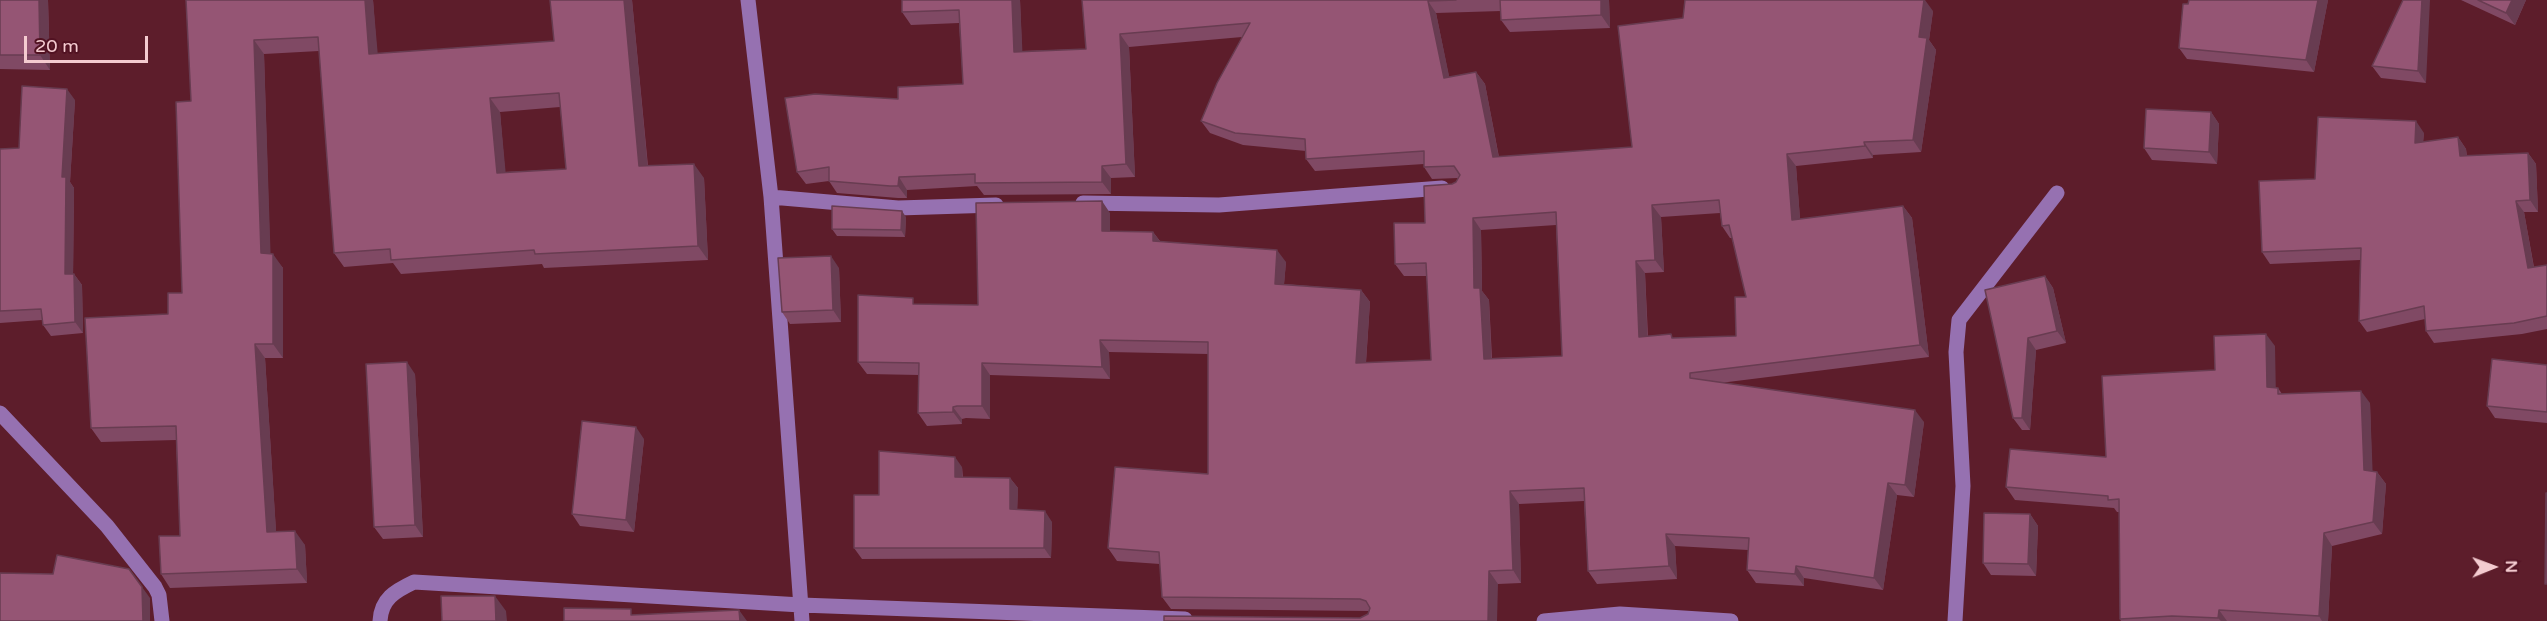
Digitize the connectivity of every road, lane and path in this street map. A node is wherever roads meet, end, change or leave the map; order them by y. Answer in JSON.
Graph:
{"nodes":[{"id":1,"x":748,"y":0,"type":"edge"},
{"id":2,"x":1459,"y":187,"type":"edge"},
{"id":3,"x":2057,"y":193,"type":"dead end"},
{"id":4,"x":771,"y":197,"type":"junction"},
{"id":5,"x":1072,"y":203,"type":"edge"},
{"id":6,"x":1014,"y":204,"type":"edge"},
{"id":7,"x":0,"y":413,"type":"edge"},
{"id":8,"x":801,"y":605,"type":"junction"},
{"id":9,"x":970,"y":616,"type":"edge"},
{"id":10,"x":1197,"y":619,"type":"edge"},
{"id":11,"x":162,"y":621,"type":"edge"},
{"id":12,"x":380,"y":621,"type":"edge"},
{"id":13,"x":802,"y":621,"type":"edge"},
{"id":14,"x":1544,"y":621,"type":"edge"},
{"id":15,"x":1731,"y":621,"type":"edge"},
{"id":16,"x":1955,"y":621,"type":"edge"}],
"edges":[{"from":1,"to":4,"type":"street"},
{"from":2,"to":5,"type":"street"},
{"from":3,"to":16,"type":"street"},
{"from":4,"to":6,"type":"street"},
{"from":4,"to":8,"type":"street"},
{"from":7,"to":11,"type":"street"},
{"from":8,"to":9,"type":"street"},
{"from":8,"to":12,"type":"street"},
{"from":8,"to":13,"type":"street"},
{"from":9,"to":10,"type":"street"},
{"from":14,"to":15,"type":"street"}]}
